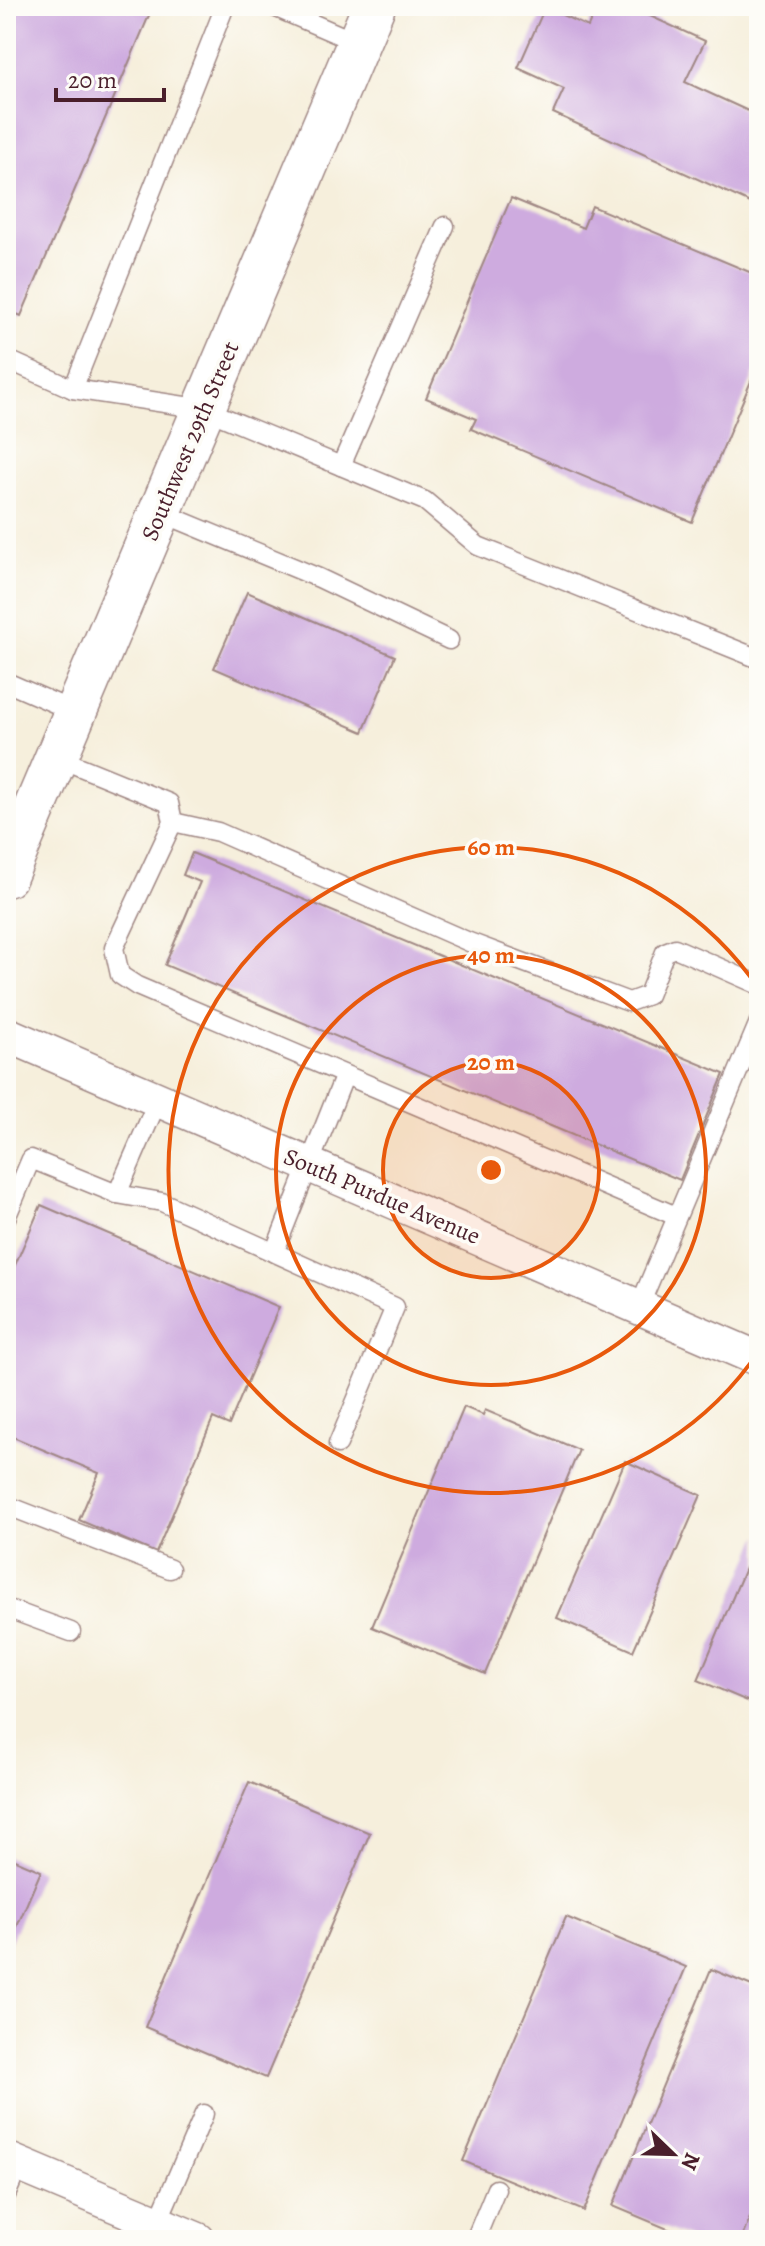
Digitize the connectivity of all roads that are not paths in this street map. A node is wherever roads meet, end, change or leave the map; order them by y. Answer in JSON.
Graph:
{"nodes":[{"id":1,"x":225,"y":6,"type":"edge"},
{"id":2,"x":272,"y":6,"type":"edge"},
{"id":3,"x":366,"y":25,"type":"edge"},
{"id":4,"x":445,"y":226,"type":"dead end"},
{"id":5,"x":6,"y":359,"type":"edge"},
{"id":6,"x":73,"y":389,"type":"junction"},
{"id":7,"x":204,"y":409,"type":"junction"},
{"id":8,"x":341,"y":466,"type":"junction"},
{"id":9,"x":160,"y":512,"type":"junction"},
{"id":10,"x":449,"y":640,"type":"dead end"},
{"id":11,"x":759,"y":659,"type":"edge"},
{"id":12,"x":6,"y":682,"type":"edge"},
{"id":13,"x":75,"y":712,"type":"junction"},
{"id":14,"x":56,"y":757,"type":"junction"},
{"id":15,"x":173,"y":822,"type":"junction"},
{"id":16,"x":6,"y":876,"type":"edge"},
{"id":17,"x":759,"y":985,"type":"edge"},
{"id":18,"x":759,"y":1022,"type":"edge"},
{"id":19,"x":6,"y":1034,"type":"edge"},
{"id":20,"x":344,"y":1077,"type":"junction"},
{"id":21,"x":158,"y":1100,"type":"junction"},
{"id":22,"x":310,"y":1165,"type":"junction"},
{"id":23,"x":117,"y":1194,"type":"junction"},
{"id":24,"x":676,"y":1216,"type":"junction"},
{"id":25,"x":6,"y":1218,"type":"edge"},
{"id":26,"x":274,"y":1253,"type":"junction"},
{"id":27,"x":639,"y":1307,"type":"junction"},
{"id":28,"x":759,"y":1359,"type":"edge"},
{"id":29,"x":338,"y":1444,"type":"dead end"},
{"id":30,"x":6,"y":1505,"type":"edge"},
{"id":31,"x":170,"y":1569,"type":"dead end"},
{"id":32,"x":6,"y":1608,"type":"edge"},
{"id":33,"x":71,"y":1632,"type":"dead end"},
{"id":34,"x":204,"y":2114,"type":"dead end"},
{"id":35,"x":10,"y":2173,"type":"edge"},
{"id":36,"x":496,"y":2189,"type":"dead end"},
{"id":37,"x":154,"y":2231,"type":"edge"},
{"id":38,"x":198,"y":2240,"type":"edge"},
{"id":39,"x":475,"y":2240,"type":"edge"}],
"edges":[{"from":1,"to":6,"type":"lane"},
{"from":2,"to":3,"type":"lane"},
{"from":3,"to":7,"type":"street","name":"Southwest 29th Street"},
{"from":4,"to":8,"type":"lane"},
{"from":5,"to":6,"type":"lane"},
{"from":6,"to":7,"type":"lane"},
{"from":7,"to":8,"type":"lane"},
{"from":7,"to":9,"type":"street","name":"Southwest 29th Street"},
{"from":8,"to":11,"type":"lane"},
{"from":9,"to":10,"type":"lane"},
{"from":9,"to":13,"type":"street","name":"Southwest 29th Street"},
{"from":12,"to":13,"type":"lane"},
{"from":13,"to":14,"type":"street","name":"Southwest 29th Street"},
{"from":14,"to":15,"type":"lane"},
{"from":14,"to":16,"type":"street","name":"Southwest 29th Street"},
{"from":15,"to":17,"type":"lane"},
{"from":15,"to":20,"type":"lane"},
{"from":18,"to":24,"type":"lane"},
{"from":19,"to":21,"type":"street","name":"South Purdue Avenue"},
{"from":20,"to":22,"type":"lane"},
{"from":20,"to":24,"type":"lane"},
{"from":21,"to":22,"type":"street","name":"South Purdue Avenue"},
{"from":21,"to":23,"type":"lane"},
{"from":22,"to":26,"type":"lane"},
{"from":22,"to":27,"type":"street","name":"South Purdue Avenue"},
{"from":23,"to":25,"type":"lane"},
{"from":23,"to":26,"type":"lane"},
{"from":24,"to":27,"type":"lane"},
{"from":26,"to":29,"type":"lane"},
{"from":27,"to":28,"type":"street","name":"South Purdue Avenue"},
{"from":30,"to":31,"type":"lane"},
{"from":32,"to":33,"type":"lane"},
{"from":34,"to":37,"type":"lane"},
{"from":35,"to":37,"type":"street"},
{"from":36,"to":39,"type":"lane"},
{"from":37,"to":38,"type":"street"}]}
